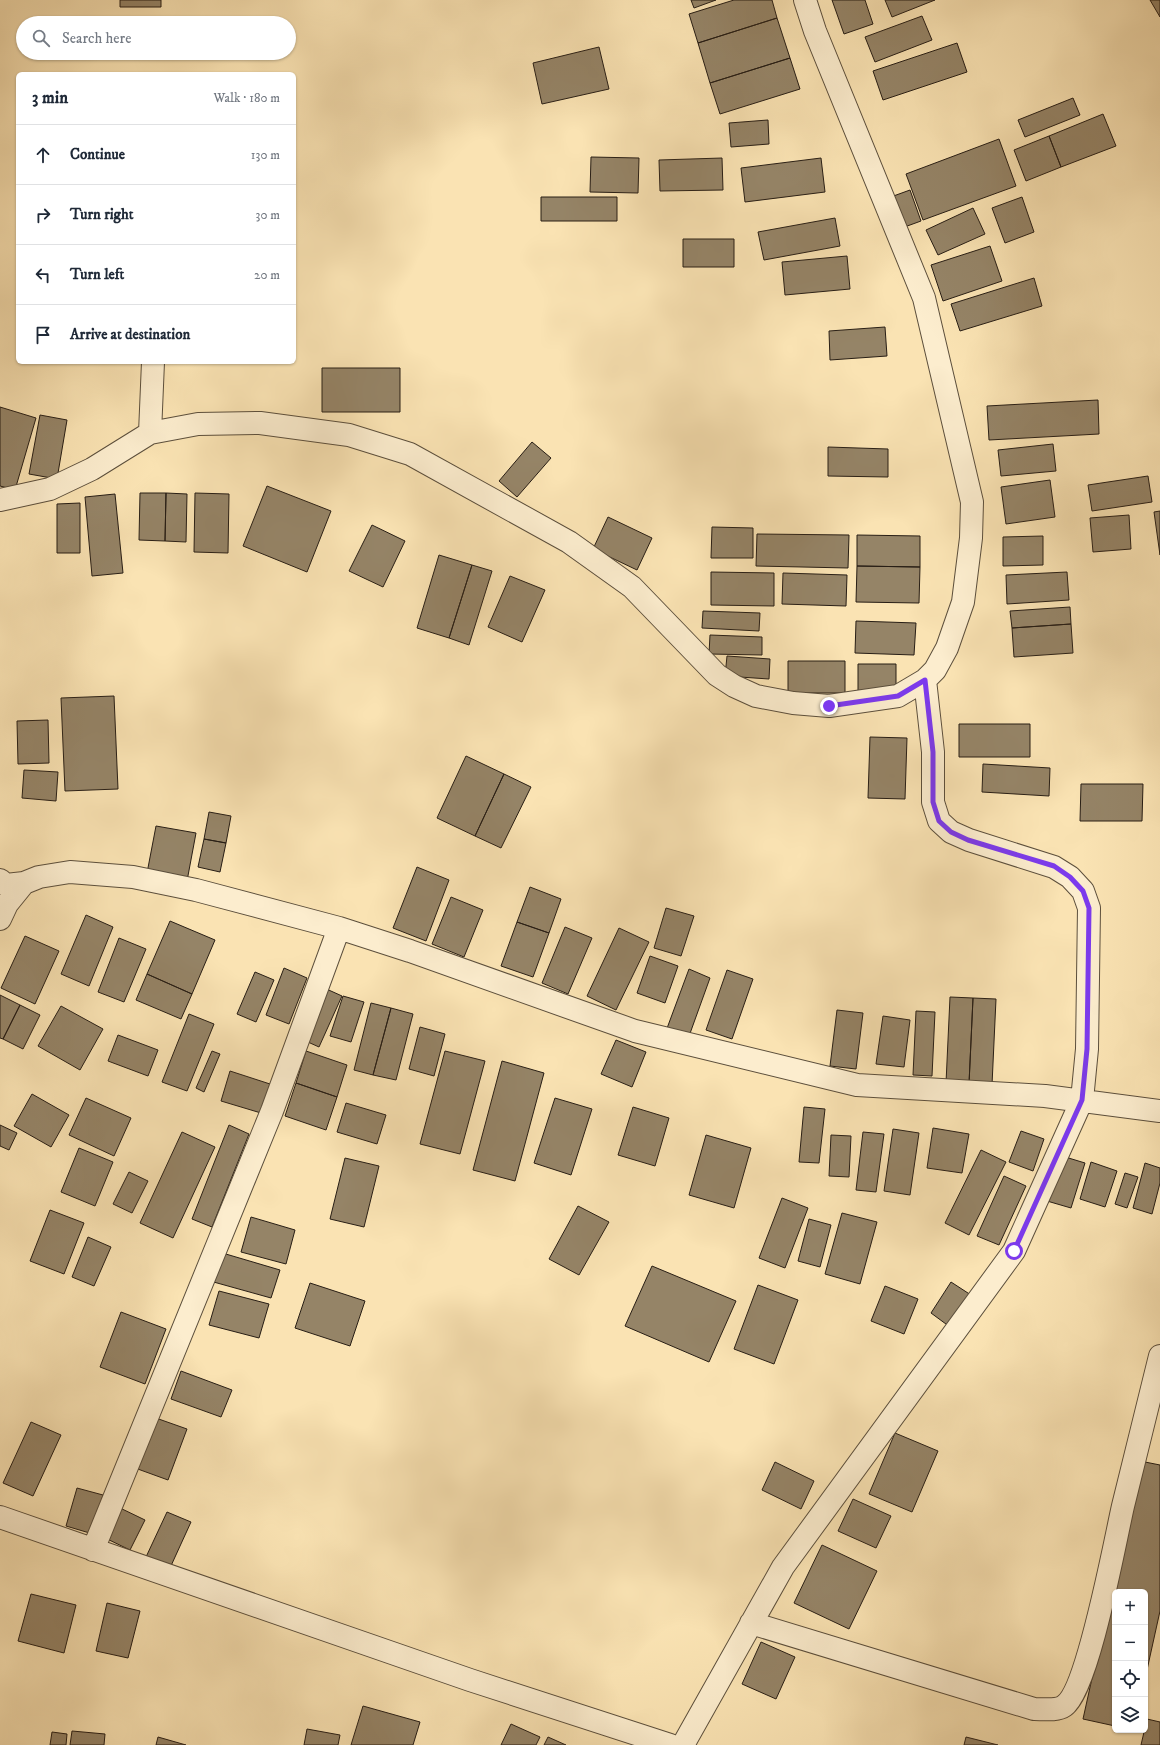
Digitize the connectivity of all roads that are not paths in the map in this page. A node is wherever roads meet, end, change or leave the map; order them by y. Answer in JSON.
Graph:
{"nodes":[{"id":1,"x":805,"y":0,"type":"edge"},
{"id":2,"x":153,"y":364,"type":"edge"},
{"id":3,"x":150,"y":434,"type":"junction"},
{"id":4,"x":0,"y":500,"type":"edge"},
{"id":5,"x":925,"y":680,"type":"junction"},
{"id":6,"x":0,"y":880,"type":"edge"},
{"id":7,"x":24,"y":883,"type":"junction"},
{"id":8,"x":0,"y":919,"type":"edge"},
{"id":9,"x":339,"y":928,"type":"junction"},
{"id":10,"x":1082,"y":1100,"type":"junction"},
{"id":11,"x":1160,"y":1111,"type":"edge"},
{"id":12,"x":1160,"y":1356,"type":"edge"},
{"id":13,"x":0,"y":1516,"type":"edge"},
{"id":14,"x":93,"y":1550,"type":"junction"},
{"id":15,"x":751,"y":1624,"type":"junction"},
{"id":16,"x":670,"y":1745,"type":"edge"},
{"id":17,"x":684,"y":1745,"type":"edge"}],
"edges":[{"from":1,"to":5,"type":"street"},
{"from":2,"to":3,"type":"street"},
{"from":3,"to":4,"type":"street"},
{"from":3,"to":5,"type":"street"},
{"from":5,"to":10,"type":"street"},
{"from":6,"to":7,"type":"street"},
{"from":7,"to":8,"type":"street"},
{"from":7,"to":9,"type":"street"},
{"from":9,"to":10,"type":"street"},
{"from":9,"to":14,"type":"street"},
{"from":10,"to":11,"type":"street"},
{"from":10,"to":15,"type":"street"},
{"from":12,"to":15,"type":"street"},
{"from":13,"to":14,"type":"street"},
{"from":14,"to":16,"type":"street"},
{"from":15,"to":17,"type":"street"}]}
